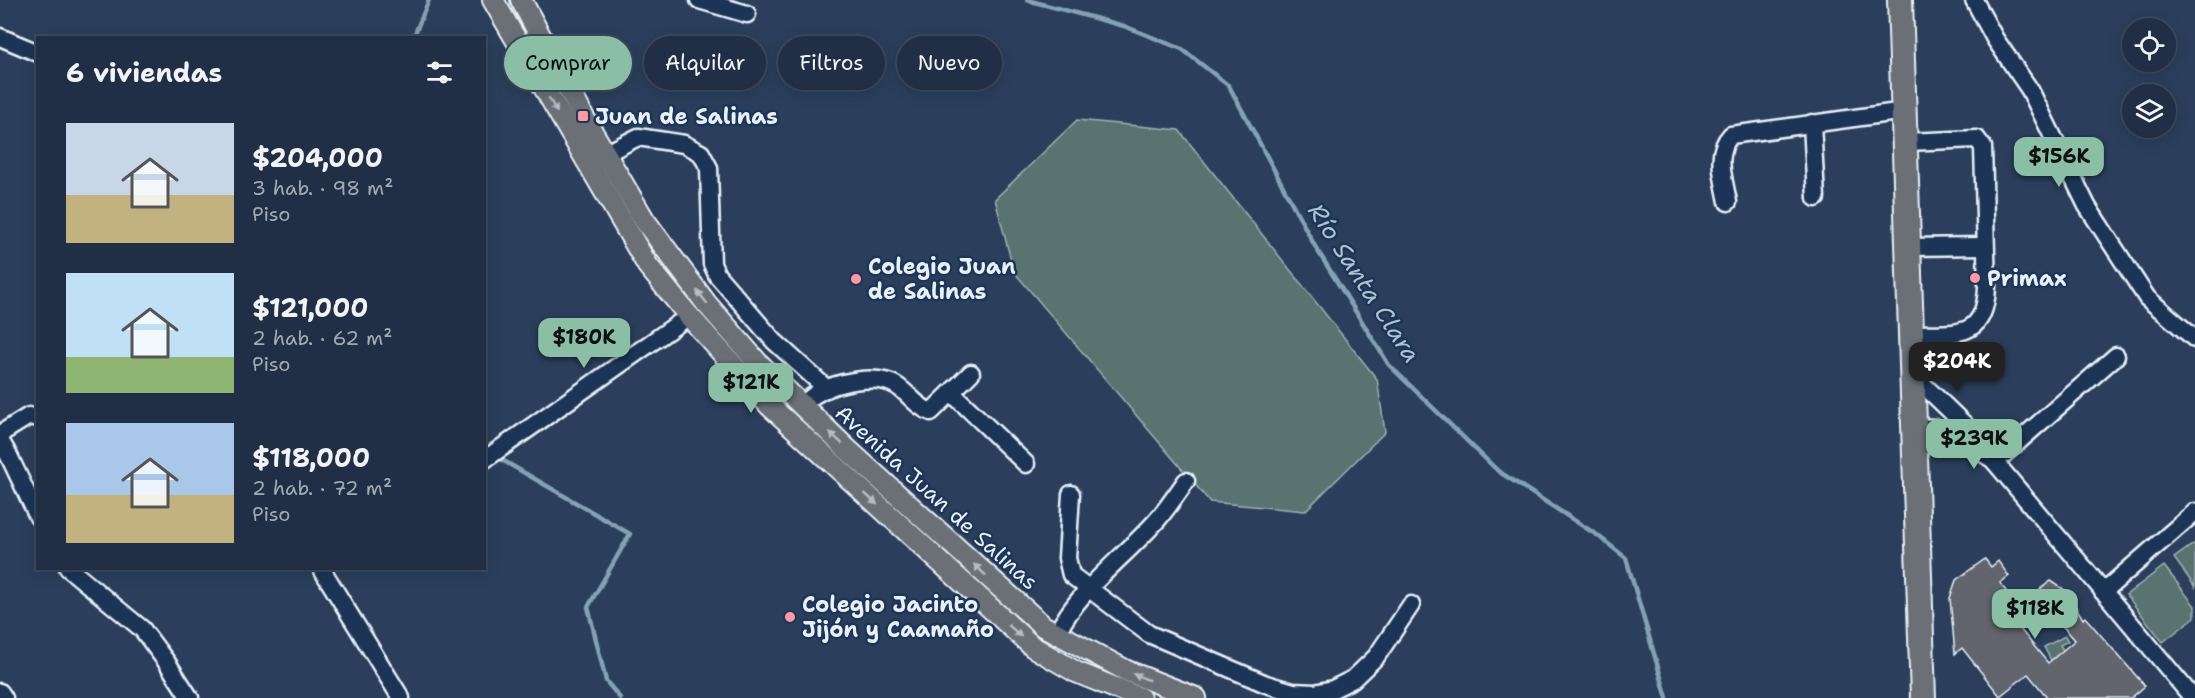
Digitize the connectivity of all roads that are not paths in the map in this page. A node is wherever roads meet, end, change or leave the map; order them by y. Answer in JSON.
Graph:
{"nodes":[{"id":1,"x":493,"y":0,"type":"edge"},
{"id":2,"x":521,"y":0,"type":"edge"},
{"id":3,"x":699,"y":0,"type":"edge"},
{"id":4,"x":1900,"y":0,"type":"edge"},
{"id":5,"x":1974,"y":0,"type":"edge"},
{"id":6,"x":747,"y":14,"type":"dead end"},
{"id":7,"x":0,"y":37,"type":"edge"},
{"id":8,"x":36,"y":52,"type":"edge"},
{"id":9,"x":1905,"y":111,"type":"junction"},
{"id":10,"x":1812,"y":123,"type":"junction"},
{"id":11,"x":1906,"y":142,"type":"junction"},
{"id":12,"x":605,"y":154,"type":"junction"},
{"id":13,"x":1816,"y":198,"type":"dead end"},
{"id":14,"x":1728,"y":202,"type":"dead end"},
{"id":15,"x":1985,"y":246,"type":"junction"},
{"id":16,"x":1907,"y":247,"type":"junction"},
{"id":17,"x":689,"y":316,"type":"junction"},
{"id":18,"x":1911,"y":334,"type":"junction"},
{"id":19,"x":2195,"y":339,"type":"edge"},
{"id":20,"x":2116,"y":356,"type":"dead end"},
{"id":21,"x":971,"y":373,"type":"dead end"},
{"id":22,"x":1912,"y":374,"type":"junction"},
{"id":23,"x":827,"y":389,"type":"junction"},
{"id":24,"x":952,"y":393,"type":"junction"},
{"id":25,"x":802,"y":407,"type":"junction"},
{"id":26,"x":36,"y":418,"type":"edge"},
{"id":27,"x":787,"y":422,"type":"junction"},
{"id":28,"x":1914,"y":427,"type":"junction"},
{"id":29,"x":0,"y":434,"type":"edge"},
{"id":30,"x":0,"y":440,"type":"edge"},
{"id":31,"x":486,"y":459,"type":"edge"},
{"id":32,"x":1995,"y":462,"type":"junction"},
{"id":33,"x":1026,"y":464,"type":"dead end"},
{"id":34,"x":1186,"y":482,"type":"dead end"},
{"id":35,"x":1071,"y":494,"type":"dead end"},
{"id":36,"x":2195,"y":512,"type":"edge"},
{"id":37,"x":36,"y":513,"type":"edge"},
{"id":38,"x":70,"y":570,"type":"edge"},
{"id":39,"x":328,"y":571,"type":"edge"},
{"id":40,"x":1090,"y":588,"type":"junction"},
{"id":41,"x":2103,"y":592,"type":"junction"},
{"id":42,"x":1411,"y":606,"type":"dead end"},
{"id":43,"x":1056,"y":634,"type":"junction"},
{"id":44,"x":0,"y":692,"type":"edge"},
{"id":45,"x":4,"y":698,"type":"edge"},
{"id":46,"x":190,"y":698,"type":"edge"},
{"id":47,"x":401,"y":698,"type":"edge"},
{"id":48,"x":1140,"y":698,"type":"edge"},
{"id":49,"x":1196,"y":698,"type":"edge"},
{"id":50,"x":1923,"y":698,"type":"edge"},
{"id":51,"x":2193,"y":698,"type":"edge"}],
"edges":[{"from":1,"to":17,"type":"main road","name":"Avenida Juan de Salinas","one_way":true},
{"from":2,"to":12,"type":"main road","name":"Avenida Juan de Salinas"},
{"from":3,"to":6,"type":"street"},
{"from":4,"to":9,"type":"highway"},
{"from":5,"to":19,"type":"street"},
{"from":7,"to":8,"type":"street"},
{"from":9,"to":10,"type":"street"},
{"from":9,"to":11,"type":"highway"},
{"from":10,"to":13,"type":"street"},
{"from":10,"to":14,"type":"street"},
{"from":11,"to":15,"type":"street"},
{"from":11,"to":16,"type":"highway"},
{"from":12,"to":23,"type":"street"},
{"from":25,"to":12,"type":"main road","name":"Avenida Juan de Salinas","one_way":true},
{"from":15,"to":16,"type":"street"},
{"from":15,"to":18,"type":"street"},
{"from":16,"to":18,"type":"highway"},
{"from":17,"to":27,"type":"main road","name":"Avenida Juan de Salinas"},
{"from":17,"to":31,"type":"street"},
{"from":18,"to":22,"type":"highway"},
{"from":20,"to":32,"type":"street"},
{"from":21,"to":24,"type":"street"},
{"from":22,"to":28,"type":"highway"},
{"from":22,"to":32,"type":"street"},
{"from":23,"to":24,"type":"street"},
{"from":23,"to":25,"type":"street"},
{"from":24,"to":33,"type":"street"},
{"from":25,"to":27,"type":"main road"},
{"from":43,"to":25,"type":"main road","name":"Avenida Juan de Salinas","one_way":true},
{"from":26,"to":29,"type":"street"},
{"from":27,"to":48,"type":"main road","name":"Avenida Juan de Salinas","one_way":true},
{"from":28,"to":32,"type":"street"},
{"from":28,"to":50,"type":"highway"},
{"from":30,"to":37,"type":"street"},
{"from":32,"to":41,"type":"street"},
{"from":34,"to":40,"type":"street"},
{"from":35,"to":40,"type":"street"},
{"from":36,"to":41,"type":"street"},
{"from":38,"to":46,"type":"street"},
{"from":39,"to":47,"type":"street"},
{"from":40,"to":42,"type":"street"},
{"from":40,"to":43,"type":"street"},
{"from":41,"to":51,"type":"street"},
{"from":49,"to":43,"type":"main road","name":"Avenida Juan de Salinas","one_way":true},
{"from":44,"to":45,"type":"street"}]}
